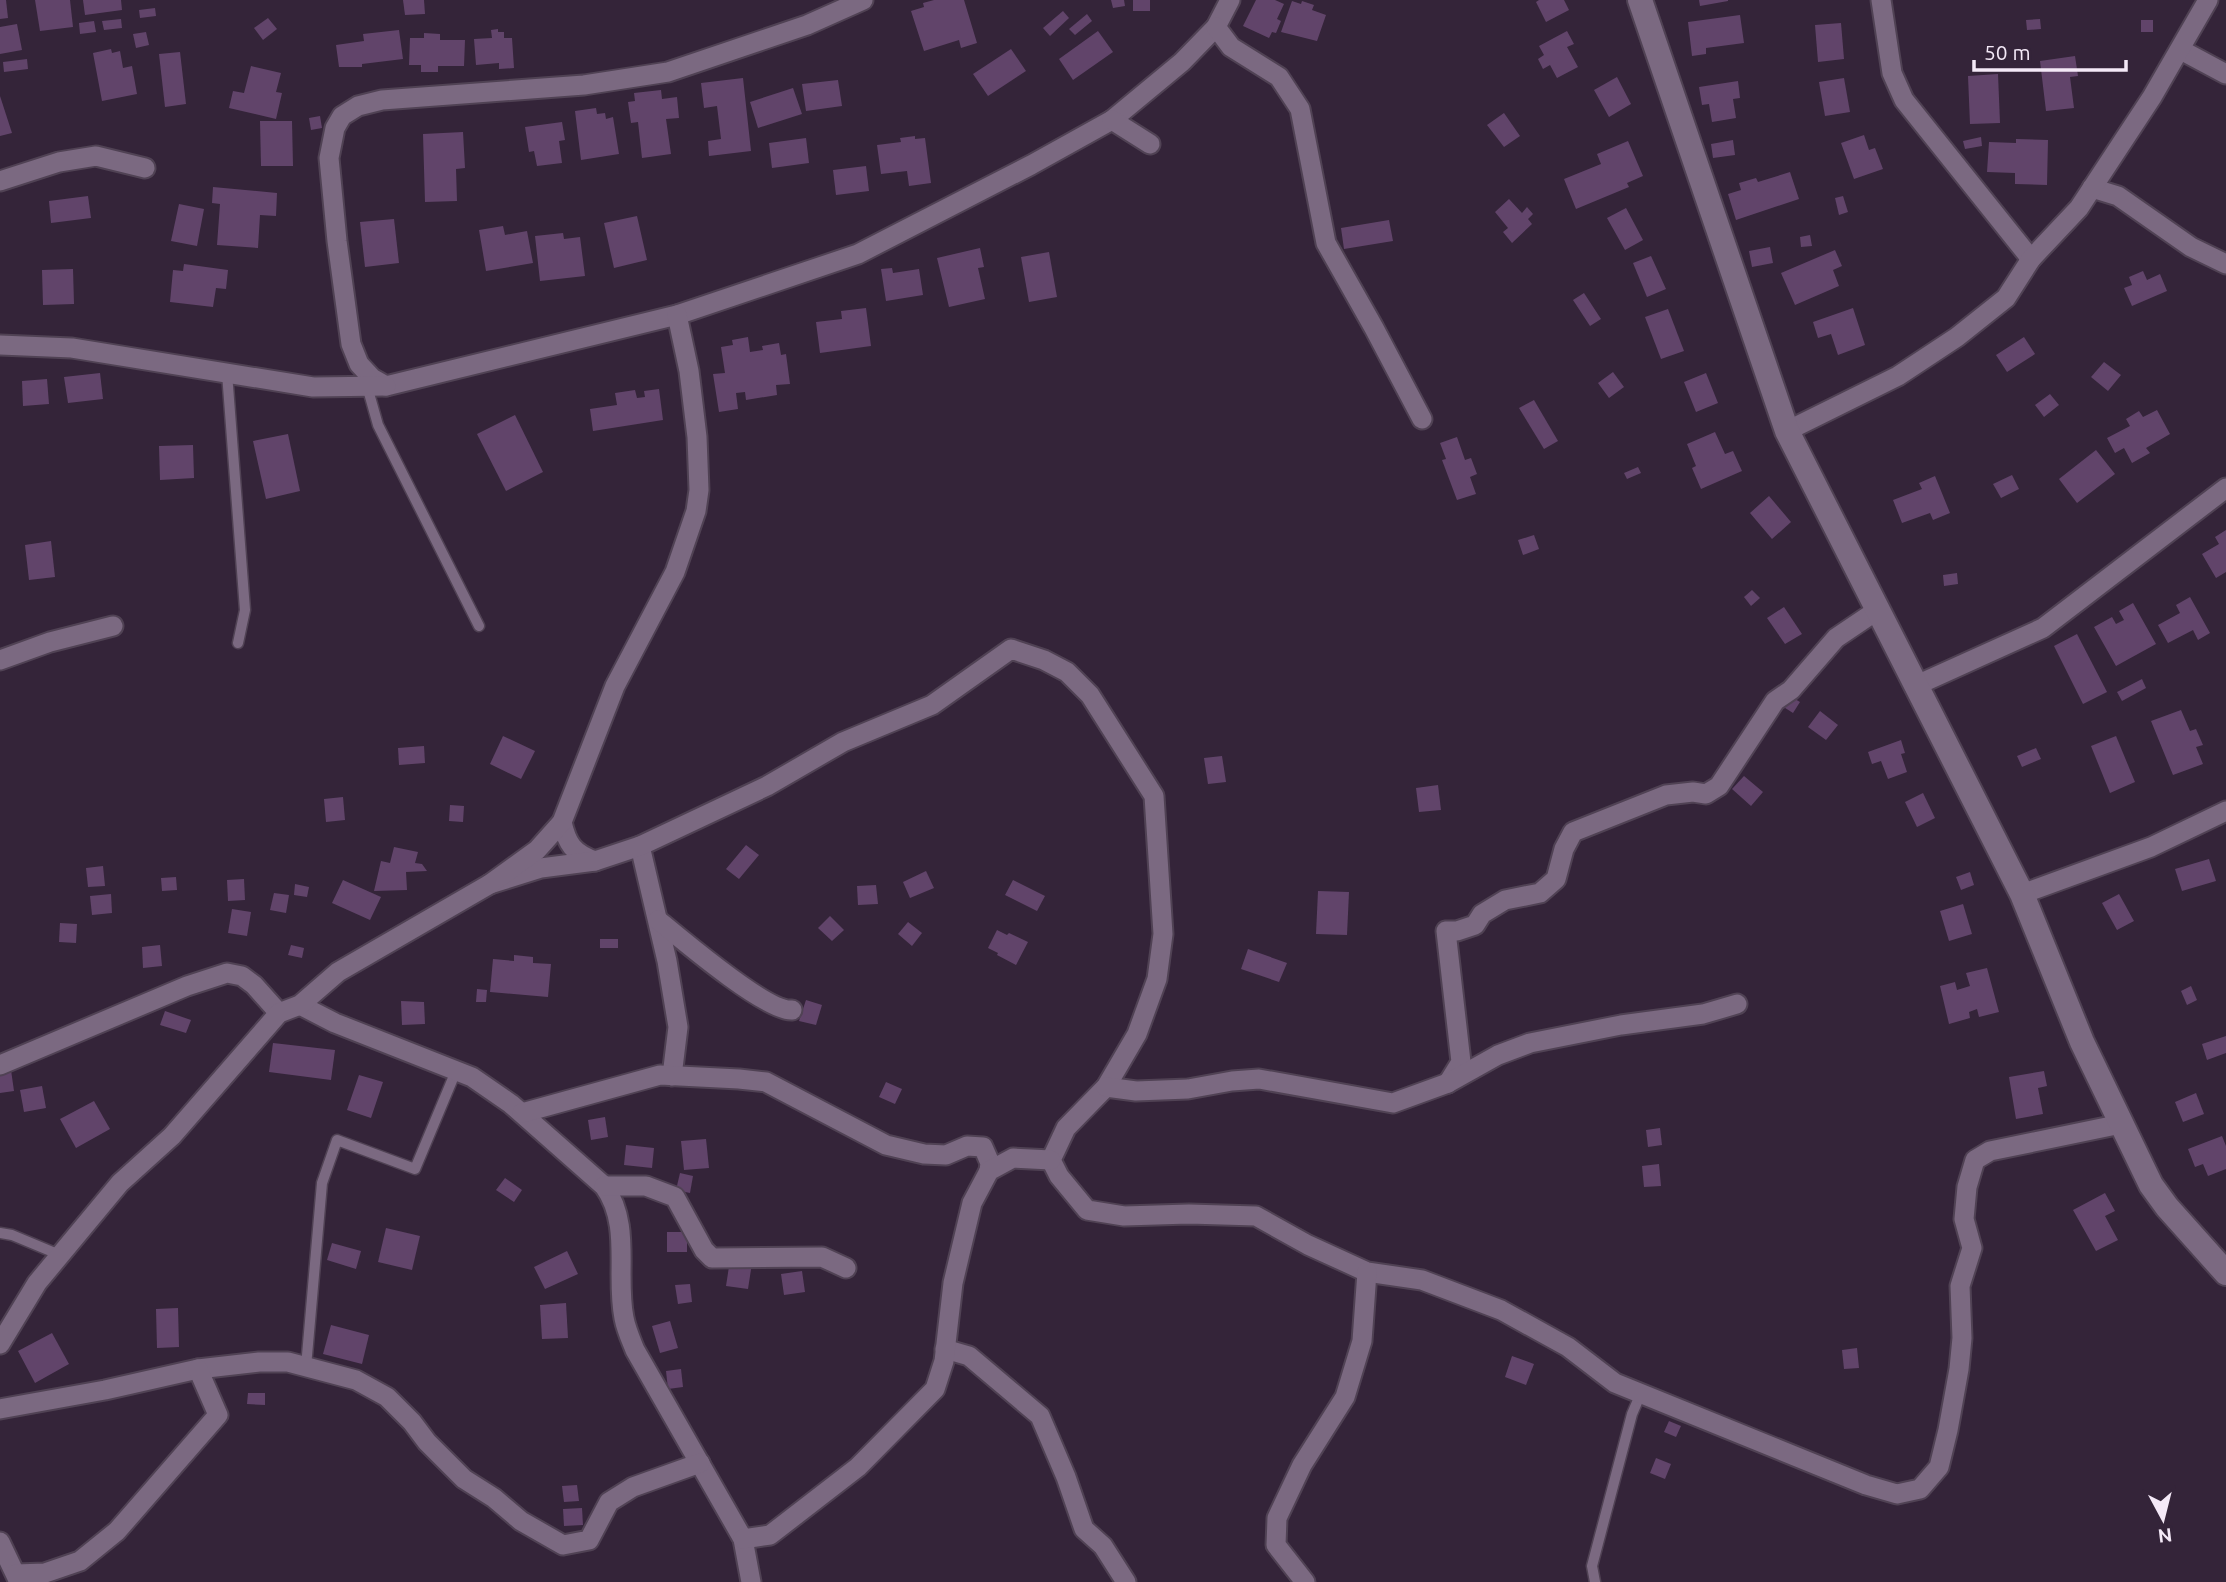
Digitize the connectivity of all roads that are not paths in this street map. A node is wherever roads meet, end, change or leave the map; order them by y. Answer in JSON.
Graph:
{"nodes":[{"id":1,"x":863,"y":0,"type":"edge"},
{"id":2,"x":1230,"y":0,"type":"edge"},
{"id":3,"x":1640,"y":0,"type":"edge"},
{"id":4,"x":1881,"y":0,"type":"edge"},
{"id":5,"x":2208,"y":0,"type":"edge"},
{"id":6,"x":1216,"y":27,"type":"junction"},
{"id":7,"x":2181,"y":50,"type":"junction"},
{"id":8,"x":2226,"y":74,"type":"edge"},
{"id":9,"x":1112,"y":120,"type":"junction"},
{"id":10,"x":1150,"y":144,"type":"dead end"},
{"id":11,"x":145,"y":168,"type":"dead end"},
{"id":12,"x":0,"y":181,"type":"edge"},
{"id":13,"x":2092,"y":188,"type":"junction"},
{"id":14,"x":2031,"y":259,"type":"junction"},
{"id":15,"x":2226,"y":264,"type":"edge"},
{"id":16,"x":677,"y":315,"type":"junction"},
{"id":17,"x":0,"y":345,"type":"edge"},
{"id":18,"x":227,"y":373,"type":"junction"},
{"id":19,"x":376,"y":386,"type":"junction"},
{"id":20,"x":1422,"y":419,"type":"dead end"},
{"id":21,"x":1787,"y":431,"type":"junction"},
{"id":22,"x":2226,"y":488,"type":"edge"},
{"id":23,"x":1879,"y":609,"type":"junction"},
{"id":24,"x":113,"y":626,"type":"dead end"},
{"id":25,"x":479,"y":626,"type":"dead end"},
{"id":26,"x":238,"y":643,"type":"dead end"},
{"id":27,"x":0,"y":660,"type":"edge"},
{"id":28,"x":1917,"y":685,"type":"junction"},
{"id":29,"x":2226,"y":811,"type":"edge"},
{"id":30,"x":562,"y":822,"type":"junction"},
{"id":31,"x":640,"y":846,"type":"junction"},
{"id":32,"x":595,"y":861,"type":"junction"},
{"id":33,"x":490,"y":884,"type":"junction"},
{"id":34,"x":2022,"y":894,"type":"junction"},
{"id":35,"x":658,"y":920,"type":"junction"},
{"id":36,"x":1737,"y":1004,"type":"dead end"},
{"id":37,"x":300,"y":1005,"type":"junction"},
{"id":38,"x":792,"y":1010,"type":"dead end"},
{"id":39,"x":279,"y":1013,"type":"junction"},
{"id":40,"x":0,"y":1065,"type":"edge"},
{"id":41,"x":456,"y":1071,"type":"junction"},
{"id":42,"x":672,"y":1076,"type":"junction"},
{"id":43,"x":1448,"y":1083,"type":"junction"},
{"id":44,"x":1106,"y":1087,"type":"junction"},
{"id":45,"x":522,"y":1113,"type":"junction"},
{"id":46,"x":2121,"y":1124,"type":"junction"},
{"id":47,"x":1051,"y":1160,"type":"junction"},
{"id":48,"x":989,"y":1171,"type":"junction"},
{"id":49,"x":604,"y":1186,"type":"junction"},
{"id":50,"x":0,"y":1233,"type":"edge"},
{"id":51,"x":60,"y":1255,"type":"junction"},
{"id":52,"x":846,"y":1268,"type":"dead end"},
{"id":53,"x":1367,"y":1272,"type":"junction"},
{"id":54,"x":2226,"y":1273,"type":"edge"},
{"id":55,"x":0,"y":1344,"type":"edge"},
{"id":56,"x":945,"y":1349,"type":"junction"},
{"id":57,"x":306,"y":1367,"type":"junction"},
{"id":58,"x":198,"y":1369,"type":"junction"},
{"id":59,"x":1641,"y":1393,"type":"junction"},
{"id":60,"x":0,"y":1409,"type":"edge"},
{"id":61,"x":700,"y":1464,"type":"junction"},
{"id":62,"x":743,"y":1539,"type":"junction"},
{"id":63,"x":0,"y":1542,"type":"edge"},
{"id":64,"x":18,"y":1578,"type":"edge"},
{"id":65,"x":751,"y":1582,"type":"edge"},
{"id":66,"x":1126,"y":1582,"type":"edge"},
{"id":67,"x":1305,"y":1582,"type":"edge"},
{"id":68,"x":1595,"y":1582,"type":"edge"}],
"edges":[{"from":1,"to":19,"type":"street"},
{"from":2,"to":6,"type":"street"},
{"from":3,"to":21,"type":"street"},
{"from":4,"to":14,"type":"street"},
{"from":5,"to":7,"type":"street"},
{"from":6,"to":9,"type":"street"},
{"from":6,"to":20,"type":"street"},
{"from":7,"to":8,"type":"street"},
{"from":7,"to":13,"type":"street"},
{"from":9,"to":10,"type":"street"},
{"from":9,"to":16,"type":"street"},
{"from":11,"to":12,"type":"street"},
{"from":13,"to":14,"type":"street"},
{"from":13,"to":15,"type":"street"},
{"from":14,"to":21,"type":"street"},
{"from":16,"to":19,"type":"street"},
{"from":16,"to":30,"type":"street"},
{"from":17,"to":18,"type":"street"},
{"from":18,"to":19,"type":"street"},
{"from":18,"to":26,"type":"lane"},
{"from":19,"to":25,"type":"lane"},
{"from":21,"to":23,"type":"street"},
{"from":22,"to":28,"type":"street"},
{"from":23,"to":28,"type":"street"},
{"from":23,"to":43,"type":"street"},
{"from":24,"to":27,"type":"street"},
{"from":28,"to":34,"type":"street"},
{"from":29,"to":34,"type":"street"},
{"from":30,"to":32,"type":"street"},
{"from":30,"to":33,"type":"street"},
{"from":31,"to":32,"type":"street"},
{"from":31,"to":35,"type":"street"},
{"from":31,"to":44,"type":"street"},
{"from":32,"to":33,"type":"street"},
{"from":33,"to":37,"type":"street"},
{"from":34,"to":46,"type":"street"},
{"from":35,"to":38,"type":"street"},
{"from":35,"to":42,"type":"street"},
{"from":36,"to":43,"type":"street"},
{"from":37,"to":39,"type":"street"},
{"from":37,"to":41,"type":"street"},
{"from":39,"to":40,"type":"street"},
{"from":39,"to":51,"type":"street"},
{"from":41,"to":45,"type":"street"},
{"from":41,"to":57,"type":"lane"},
{"from":42,"to":45,"type":"street"},
{"from":42,"to":48,"type":"street"},
{"from":43,"to":44,"type":"street"},
{"from":44,"to":47,"type":"street"},
{"from":45,"to":49,"type":"street"},
{"from":46,"to":54,"type":"street"},
{"from":46,"to":59,"type":"street"},
{"from":47,"to":48,"type":"street"},
{"from":47,"to":53,"type":"street"},
{"from":48,"to":56,"type":"street"},
{"from":49,"to":52,"type":"street"},
{"from":49,"to":61,"type":"street"},
{"from":50,"to":51,"type":"lane"},
{"from":51,"to":55,"type":"street"},
{"from":53,"to":59,"type":"street"},
{"from":53,"to":67,"type":"street"},
{"from":56,"to":62,"type":"street"},
{"from":56,"to":66,"type":"street"},
{"from":57,"to":58,"type":"street"},
{"from":57,"to":61,"type":"street"},
{"from":58,"to":60,"type":"street"},
{"from":58,"to":64,"type":"street"},
{"from":59,"to":68,"type":"lane"},
{"from":61,"to":62,"type":"street"},
{"from":62,"to":65,"type":"street"},
{"from":63,"to":64,"type":"street"}]}
